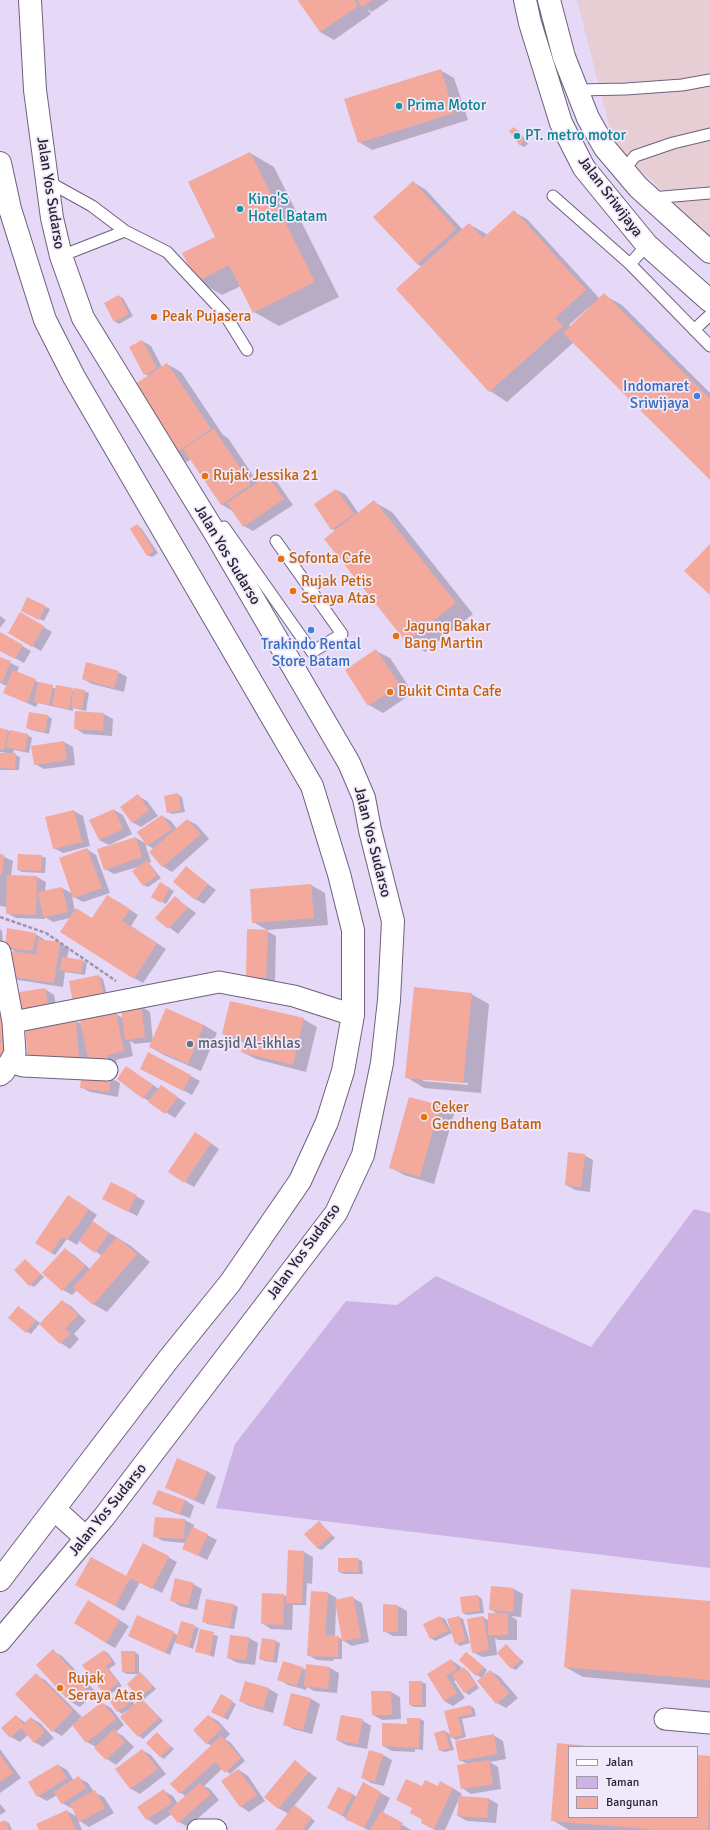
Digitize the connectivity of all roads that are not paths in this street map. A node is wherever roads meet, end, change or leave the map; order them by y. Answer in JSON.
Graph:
{"nodes":[{"id":1,"x":30,"y":0,"type":"edge"},
{"id":2,"x":525,"y":0,"type":"edge"},
{"id":3,"x":549,"y":0,"type":"edge"},
{"id":4,"x":710,"y":80,"type":"edge"},
{"id":5,"x":577,"y":90,"type":"junction"},
{"id":6,"x":710,"y":134,"type":"edge"},
{"id":7,"x":0,"y":163,"type":"edge"},
{"id":8,"x":624,"y":170,"type":"junction"},
{"id":9,"x":47,"y":180,"type":"junction"},
{"id":10,"x":710,"y":193,"type":"edge"},
{"id":11,"x":553,"y":196,"type":"dead end"},
{"id":12,"x":650,"y":198,"type":"junction"},
{"id":13,"x":125,"y":231,"type":"junction"},
{"id":14,"x":647,"y":245,"type":"junction"},
{"id":15,"x":710,"y":252,"type":"edge"},
{"id":16,"x":61,"y":256,"type":"junction"},
{"id":17,"x":630,"y":264,"type":"junction"},
{"id":18,"x":710,"y":301,"type":"edge"},
{"id":19,"x":710,"y":315,"type":"edge"},
{"id":20,"x":694,"y":330,"type":"junction"},
{"id":21,"x":710,"y":346,"type":"edge"},
{"id":22,"x":247,"y":350,"type":"dead end"},
{"id":23,"x":215,"y":533,"type":"junction"},
{"id":24,"x":276,"y":541,"type":"dead end"},
{"id":25,"x":0,"y":952,"type":"edge"},
{"id":26,"x":353,"y":1015,"type":"junction"},
{"id":27,"x":13,"y":1022,"type":"junction"},
{"id":28,"x":5,"y":1069,"type":"edge"},
{"id":29,"x":107,"y":1070,"type":"dead end"},
{"id":30,"x":54,"y":1509,"type":"junction"},
{"id":31,"x":86,"y":1538,"type":"junction"},
{"id":32,"x":0,"y":1580,"type":"edge"},
{"id":33,"x":0,"y":1641,"type":"edge"},
{"id":34,"x":665,"y":1719,"type":"dead end"},
{"id":35,"x":710,"y":1723,"type":"edge"},
{"id":36,"x":198,"y":1830,"type":"edge"},
{"id":37,"x":216,"y":1830,"type":"edge"}],
"edges":[{"from":1,"to":9,"type":"main road","name":"Jalan Yos Sudarso"},
{"from":2,"to":14,"type":"main road","name":"Jalan Sriwijaya"},
{"from":3,"to":5,"type":"main road","name":"Jalan Sriwijaya"},
{"from":4,"to":5,"type":"lane"},
{"from":5,"to":8,"type":"main road","name":"Jalan Sriwijaya"},
{"from":6,"to":8,"type":"lane"},
{"from":7,"to":26,"type":"main road"},
{"from":8,"to":12,"type":"main road","name":"Jalan Sriwijaya"},
{"from":9,"to":13,"type":"lane"},
{"from":9,"to":16,"type":"main road","name":"Jalan Yos Sudarso"},
{"from":10,"to":12,"type":"lane"},
{"from":11,"to":17,"type":"lane"},
{"from":12,"to":15,"type":"main road","name":"Jalan Sriwijaya"},
{"from":13,"to":16,"type":"lane"},
{"from":13,"to":22,"type":"lane"},
{"from":14,"to":17,"type":"lane"},
{"from":14,"to":18,"type":"main road","name":"Jalan Sriwijaya"},
{"from":16,"to":23,"type":"main road","name":"Jalan Yos Sudarso"},
{"from":17,"to":20,"type":"lane"},
{"from":19,"to":20,"type":"lane"},
{"from":20,"to":21,"type":"lane"},
{"from":23,"to":24,"type":"lane"},
{"from":23,"to":31,"type":"main road","name":"Jalan Yos Sudarso"},
{"from":25,"to":27,"type":"street"},
{"from":26,"to":27,"type":"street"},
{"from":26,"to":30,"type":"main road"},
{"from":27,"to":28,"type":"street"},
{"from":28,"to":29,"type":"street"},
{"from":30,"to":31,"type":"main road"},
{"from":30,"to":32,"type":"main road"},
{"from":31,"to":33,"type":"main road","name":"Jalan Yos Sudarso"},
{"from":34,"to":35,"type":"street"},
{"from":36,"to":37,"type":"street"}]}
